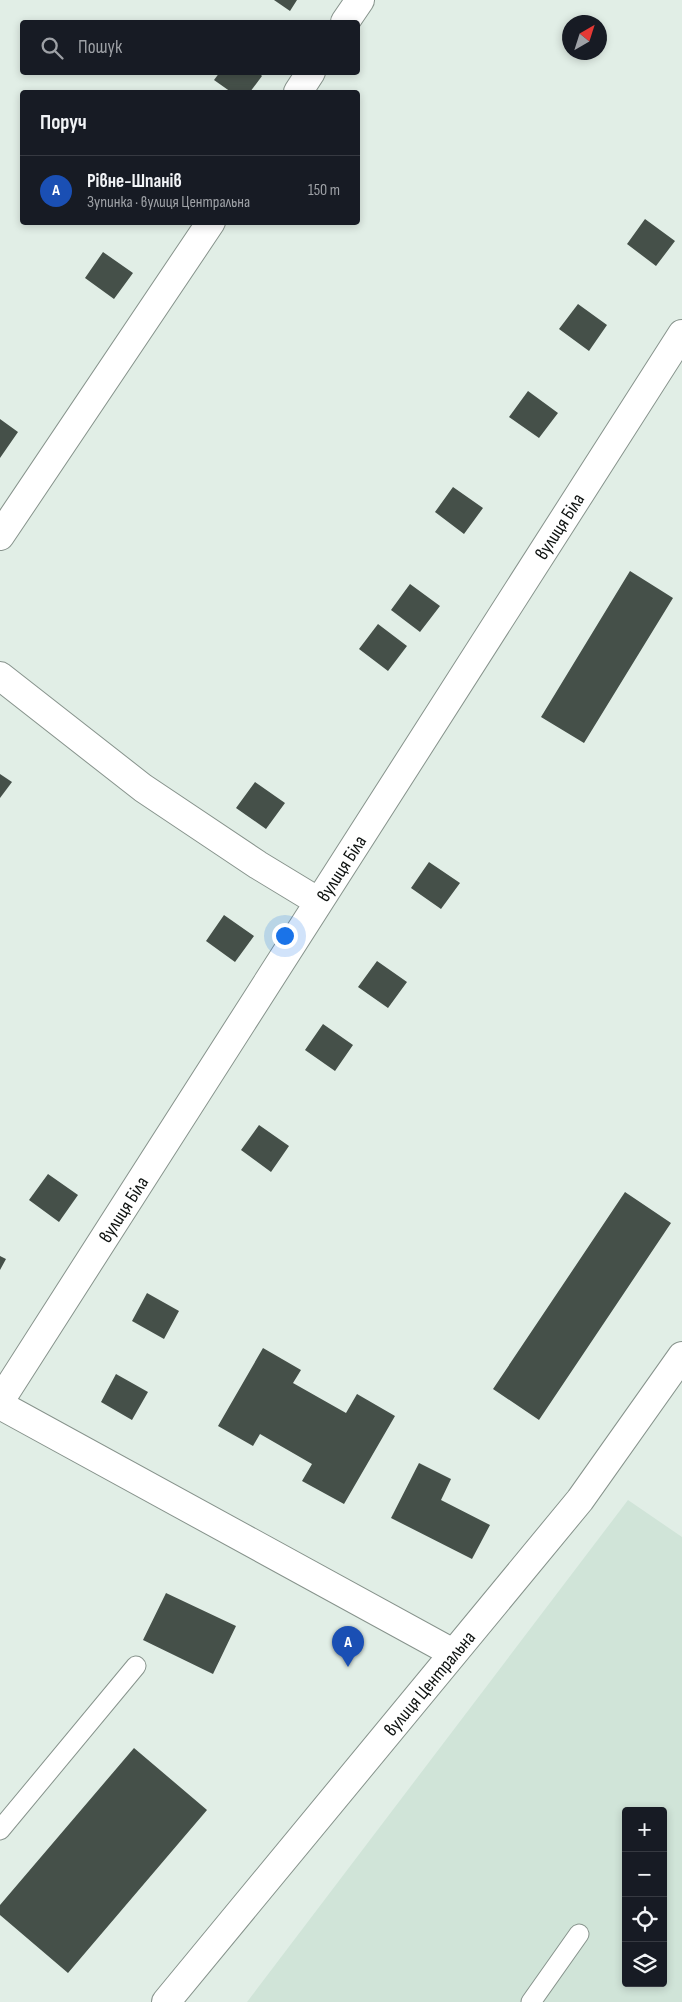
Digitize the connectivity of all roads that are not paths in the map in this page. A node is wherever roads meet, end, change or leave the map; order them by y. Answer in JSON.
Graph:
{"nodes":[{"id":1,"x":360,"y":0,"type":"edge"},
{"id":2,"x":346,"y":20,"type":"edge"},
{"id":3,"x":310,"y":75,"type":"edge"},
{"id":4,"x":299,"y":90,"type":"edge"},
{"id":5,"x":209,"y":225,"type":"edge"},
{"id":6,"x":682,"y":334,"type":"edge"},
{"id":7,"x":0,"y":536,"type":"edge"},
{"id":8,"x":0,"y":676,"type":"edge"},
{"id":9,"x":319,"y":902,"type":"junction"},
{"id":10,"x":682,"y":1356,"type":"edge"},
{"id":11,"x":0,"y":1401,"type":"edge"},
{"id":12,"x":0,"y":1405,"type":"edge"},
{"id":13,"x":453,"y":1654,"type":"junction"},
{"id":14,"x":136,"y":1666,"type":"dead end"},
{"id":15,"x":0,"y":1830,"type":"edge"},
{"id":16,"x":580,"y":1934,"type":"dead end"},
{"id":17,"x":166,"y":2002,"type":"edge"},
{"id":18,"x":532,"y":2002,"type":"edge"}],
"edges":[{"from":1,"to":2,"type":"street"},
{"from":3,"to":4,"type":"street"},
{"from":5,"to":7,"type":"street"},
{"from":6,"to":9,"type":"street","name":"вулиця Біла"},
{"from":8,"to":9,"type":"street"},
{"from":9,"to":11,"type":"street","name":"вулиця Біла"},
{"from":10,"to":13,"type":"street","name":"вулиця Центральна"},
{"from":12,"to":13,"type":"street"},
{"from":13,"to":17,"type":"street","name":"вулиця Центральна"},
{"from":14,"to":15,"type":"lane"},
{"from":16,"to":18,"type":"lane"}]}
